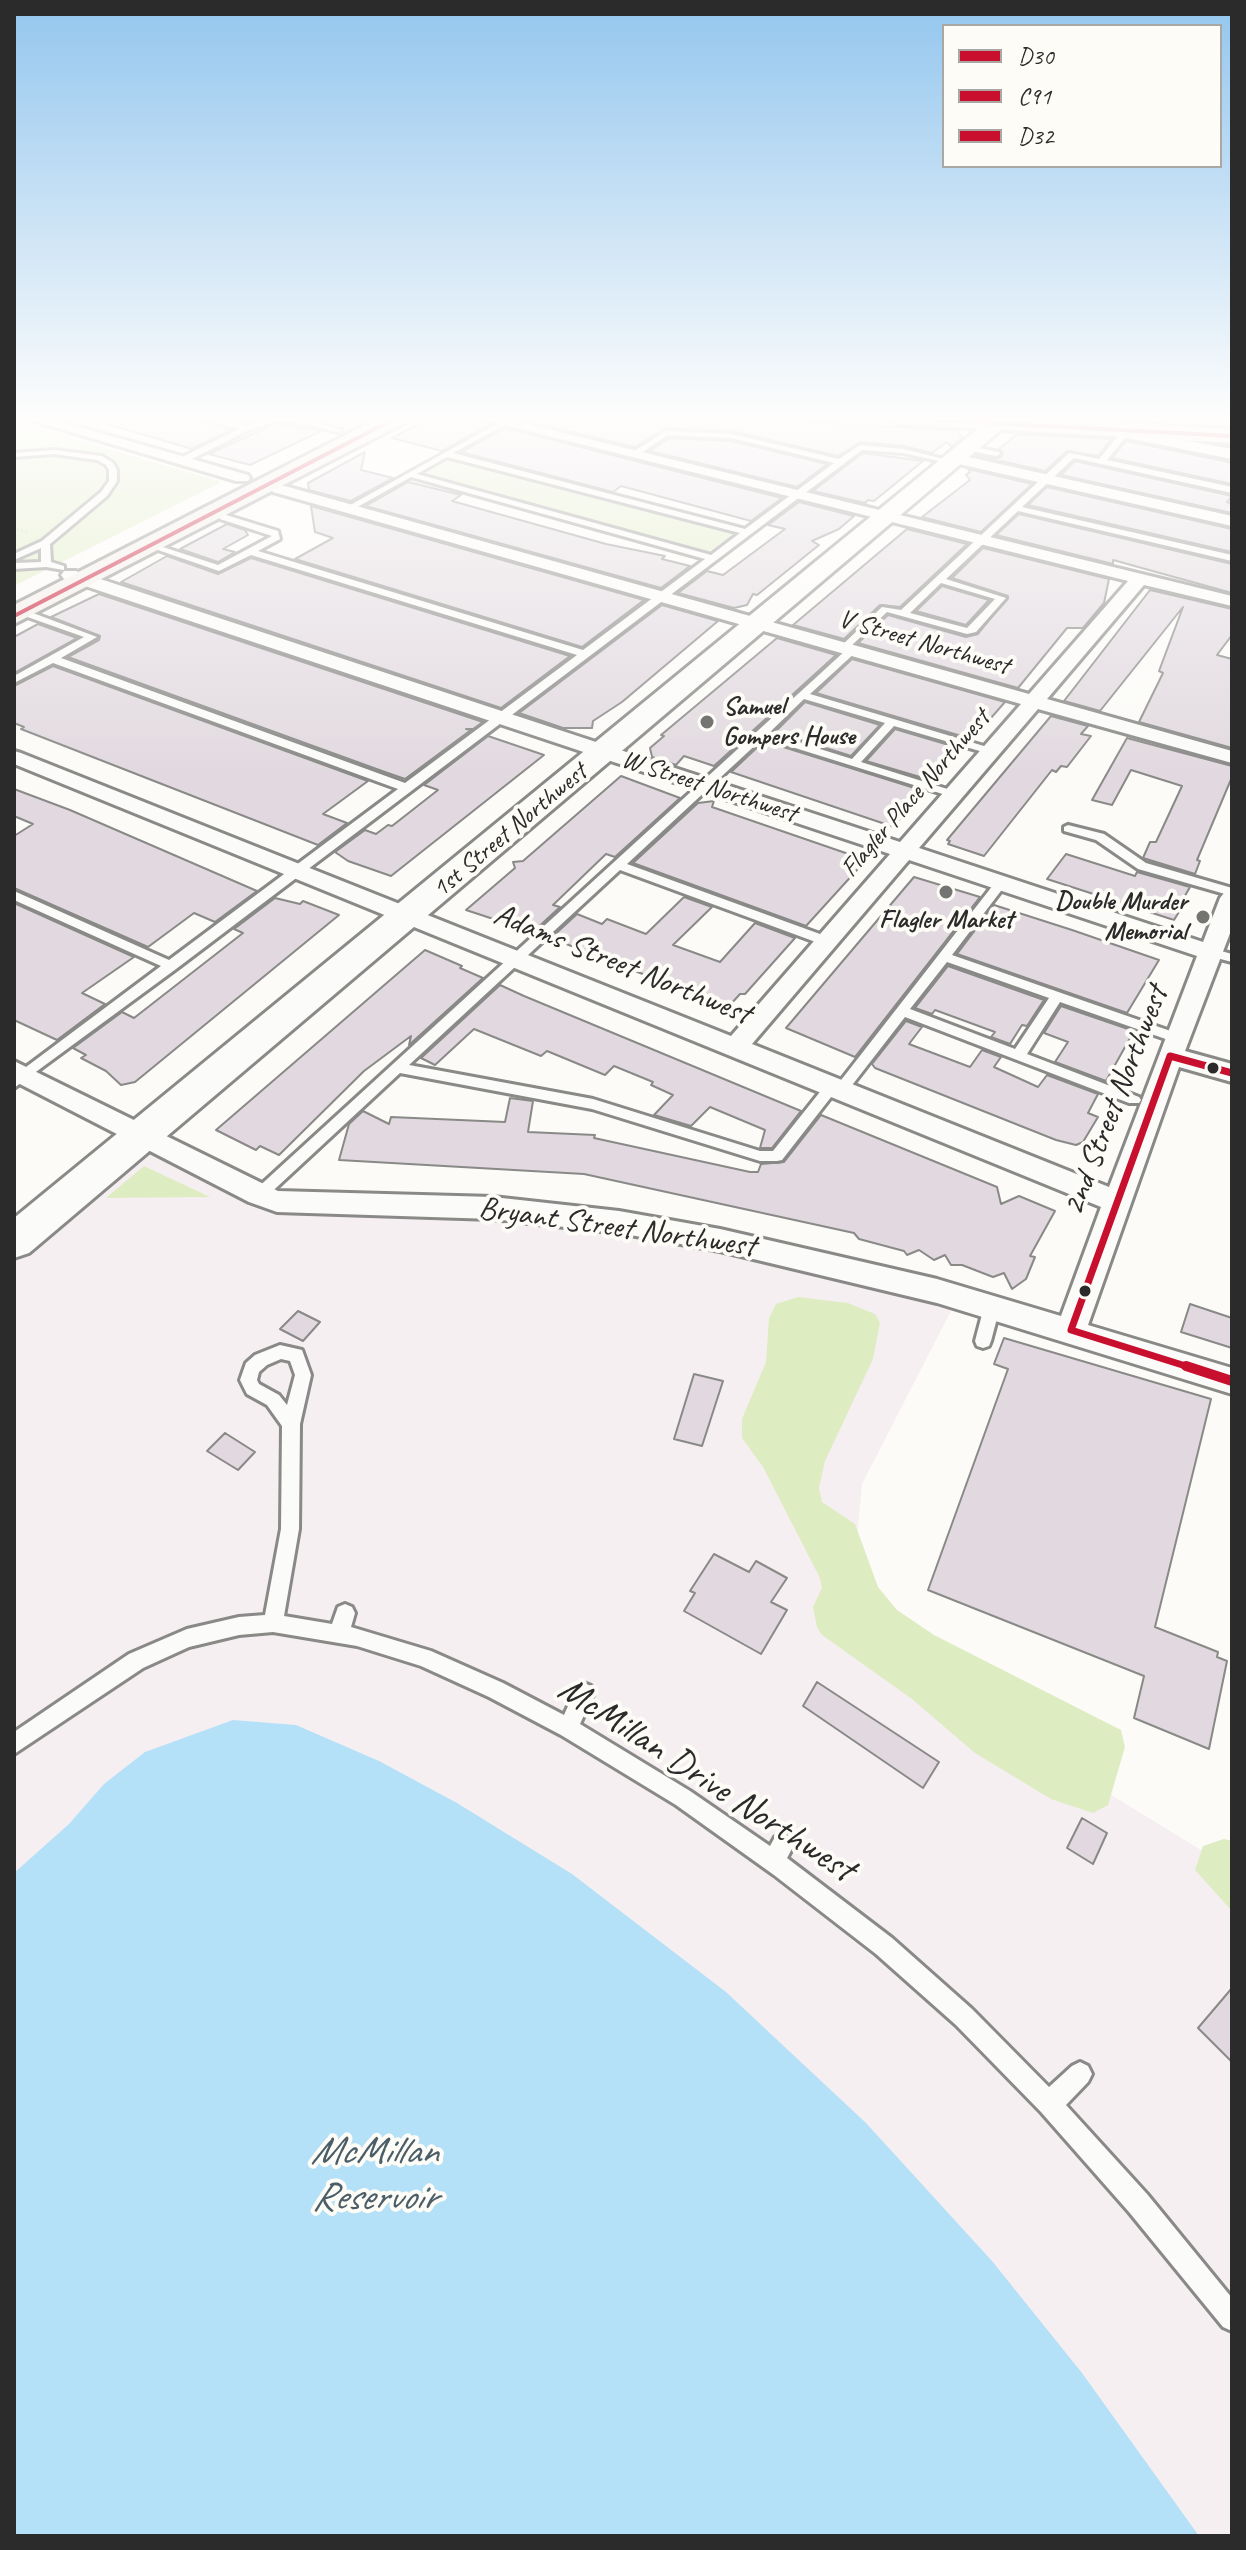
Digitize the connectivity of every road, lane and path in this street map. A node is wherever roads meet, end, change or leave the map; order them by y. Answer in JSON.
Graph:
{"nodes":[{"id":1,"x":52,"y":537,"type":"edge"},
{"id":2,"x":131,"y":537,"type":"edge"},
{"id":3,"x":136,"y":537,"type":"edge"},
{"id":4,"x":166,"y":537,"type":"edge"},
{"id":5,"x":184,"y":537,"type":"edge"},
{"id":6,"x":277,"y":537,"type":"edge"},
{"id":7,"x":452,"y":537,"type":"edge"},
{"id":8,"x":637,"y":537,"type":"edge"},
{"id":9,"x":740,"y":537,"type":"edge"},
{"id":10,"x":862,"y":537,"type":"edge"},
{"id":11,"x":969,"y":537,"type":"edge"},
{"id":12,"x":985,"y":537,"type":"edge"},
{"id":13,"x":1142,"y":537,"type":"edge"},
{"id":14,"x":982,"y":540,"type":"junction"},
{"id":15,"x":45,"y":543,"type":"junction"},
{"id":16,"x":160,"y":549,"type":"junction"},
{"id":17,"x":250,"y":552,"type":"junction"},
{"id":18,"x":14,"y":557,"type":"edge"},
{"id":19,"x":713,"y":558,"type":"junction"},
{"id":20,"x":1232,"y":558,"type":"edge"},
{"id":21,"x":124,"y":559,"type":"junction"},
{"id":22,"x":14,"y":566,"type":"edge"},
{"id":23,"x":65,"y":572,"type":"junction"},
{"id":24,"x":1139,"y":579,"type":"junction"},
{"id":25,"x":939,"y":580,"type":"junction"},
{"id":26,"x":662,"y":596,"type":"junction"},
{"id":27,"x":1232,"y":601,"type":"edge"},
{"id":28,"x":16,"y":606,"type":"edge"},
{"id":29,"x":903,"y":614,"type":"junction"},
{"id":30,"x":757,"y":623,"type":"junction"},
{"id":31,"x":848,"y":649,"type":"junction"},
{"id":32,"x":585,"y":654,"type":"junction"},
{"id":33,"x":53,"y":659,"type":"junction"},
{"id":34,"x":14,"y":680,"type":"edge"},
{"id":35,"x":804,"y":696,"type":"junction"},
{"id":36,"x":1033,"y":701,"type":"junction"},
{"id":37,"x":500,"y":718,"type":"junction"},
{"id":38,"x":892,"y":722,"type":"junction"},
{"id":39,"x":762,"y":734,"type":"junction"},
{"id":40,"x":990,"y":751,"type":"junction"},
{"id":41,"x":604,"y":752,"type":"junction"},
{"id":42,"x":14,"y":757,"type":"edge"},
{"id":43,"x":1232,"y":757,"type":"edge"},
{"id":44,"x":854,"y":763,"type":"junction"},
{"id":45,"x":706,"y":786,"type":"junction"},
{"id":46,"x":407,"y":788,"type":"junction"},
{"id":47,"x":953,"y":794,"type":"junction"},
{"id":48,"x":1068,"y":829,"type":"dead end"},
{"id":49,"x":904,"y":851,"type":"junction"},
{"id":50,"x":618,"y":865,"type":"junction"},
{"id":51,"x":298,"y":871,"type":"junction"},
{"id":52,"x":1001,"y":883,"type":"junction"},
{"id":53,"x":1232,"y":892,"type":"edge"},
{"id":54,"x":14,"y":895,"type":"edge"},
{"id":55,"x":1232,"y":898,"type":"edge"},
{"id":56,"x":407,"y":915,"type":"junction"},
{"id":57,"x":826,"y":941,"type":"junction"},
{"id":58,"x":1221,"y":955,"type":"edge"},
{"id":59,"x":944,"y":957,"type":"junction"},
{"id":60,"x":515,"y":959,"type":"junction"},
{"id":61,"x":171,"y":966,"type":"junction"},
{"id":62,"x":1056,"y":997,"type":"junction"},
{"id":63,"x":902,"y":1011,"type":"junction"},
{"id":64,"x":1173,"y":1047,"type":"junction"},
{"id":65,"x":735,"y":1048,"type":"junction"},
{"id":66,"x":1018,"y":1056,"type":"junction"},
{"id":67,"x":397,"y":1068,"type":"junction"},
{"id":68,"x":1232,"y":1073,"type":"edge"},
{"id":69,"x":17,"y":1076,"type":"edge"},
{"id":70,"x":837,"y":1088,"type":"junction"},
{"id":71,"x":1134,"y":1100,"type":"dead end"},
{"id":72,"x":142,"y":1136,"type":"junction"},
{"id":73,"x":259,"y":1195,"type":"junction"},
{"id":74,"x":1116,"y":1201,"type":"junction"},
{"id":75,"x":14,"y":1242,"type":"edge"},
{"id":76,"x":992,"y":1307,"type":"junction"},
{"id":77,"x":1071,"y":1330,"type":"junction"},
{"id":78,"x":983,"y":1341,"type":"dead end"},
{"id":79,"x":1232,"y":1381,"type":"edge"},
{"id":80,"x":291,"y":1424,"type":"dead end"},
{"id":81,"x":273,"y":1623,"type":"junction"},
{"id":82,"x":584,"y":1693,"type":"dead end"},
{"id":83,"x":568,"y":1728,"type":"junction"},
{"id":84,"x":14,"y":1744,"type":"edge"},
{"id":85,"x":1080,"y":2074,"type":"dead end"},
{"id":86,"x":1049,"y":2104,"type":"junction"},
{"id":87,"x":1232,"y":2318,"type":"edge"}],
"edges":[{"from":1,"to":15,"type":"lane"},
{"from":2,"to":23,"type":"main road"},
{"from":3,"to":23,"type":"main road"},
{"from":4,"to":21,"type":"main road"},
{"from":5,"to":16,"type":"main road"},
{"from":6,"to":17,"type":"lane"},
{"from":7,"to":26,"type":"street","name":"V Street Northwest"},
{"from":8,"to":19,"type":"lane"},
{"from":9,"to":19,"type":"lane"},
{"from":10,"to":30,"type":"street","name":"1st Street Northwest"},
{"from":11,"to":14,"type":"street"},
{"from":12,"to":14,"type":"lane"},
{"from":13,"to":20,"type":"lane"},
{"from":14,"to":24,"type":"street"},
{"from":14,"to":25,"type":"lane"},
{"from":15,"to":18,"type":"lane"},
{"from":15,"to":23,"type":"lane"},
{"from":16,"to":17,"type":"lane"},
{"from":16,"to":21,"type":"main road"},
{"from":17,"to":32,"type":"lane"},
{"from":19,"to":26,"type":"lane"},
{"from":21,"to":23,"type":"main road"},
{"from":22,"to":23,"type":"lane"},
{"from":23,"to":28,"type":"main road"},
{"from":23,"to":37,"type":"street","name":"W Street Northwest"},
{"from":24,"to":27,"type":"street"},
{"from":24,"to":36,"type":"street","name":"Flagler Place Northwest"},
{"from":25,"to":29,"type":"lane"},
{"from":25,"to":29,"type":"lane"},
{"from":26,"to":30,"type":"street","name":"V Street Northwest"},
{"from":26,"to":32,"type":"lane"},
{"from":28,"to":33,"type":"lane"},
{"from":29,"to":31,"type":"lane"},
{"from":30,"to":31,"type":"street","name":"V Street Northwest"},
{"from":30,"to":41,"type":"street","name":"1st Street Northwest"},
{"from":31,"to":35,"type":"lane"},
{"from":31,"to":36,"type":"street","name":"V Street Northwest"},
{"from":32,"to":37,"type":"lane"},
{"from":33,"to":34,"type":"lane"},
{"from":33,"to":46,"type":"lane"},
{"from":35,"to":38,"type":"lane"},
{"from":35,"to":39,"type":"lane"},
{"from":36,"to":40,"type":"street","name":"Flagler Place Northwest"},
{"from":36,"to":43,"type":"street","name":"V Street Northwest"},
{"from":37,"to":41,"type":"street","name":"W Street Northwest"},
{"from":37,"to":46,"type":"lane"},
{"from":38,"to":40,"type":"lane"},
{"from":38,"to":44,"type":"lane"},
{"from":39,"to":44,"type":"lane"},
{"from":39,"to":45,"type":"lane"},
{"from":40,"to":47,"type":"street","name":"Flagler Place Northwest"},
{"from":41,"to":45,"type":"street","name":"W Street Northwest"},
{"from":41,"to":56,"type":"street","name":"1st Street Northwest"},
{"from":42,"to":51,"type":"street","name":"Adams Street Northwest"},
{"from":44,"to":47,"type":"lane"},
{"from":45,"to":49,"type":"street","name":"W Street Northwest"},
{"from":45,"to":50,"type":"lane"},
{"from":46,"to":51,"type":"lane"},
{"from":47,"to":49,"type":"street","name":"Flagler Place Northwest"},
{"from":48,"to":53,"type":"lane"},
{"from":49,"to":52,"type":"street","name":"W Street Northwest"},
{"from":49,"to":57,"type":"street","name":"Flagler Place Northwest"},
{"from":50,"to":57,"type":"lane"},
{"from":50,"to":60,"type":"lane"},
{"from":51,"to":56,"type":"street","name":"Adams Street Northwest"},
{"from":51,"to":61,"type":"lane"},
{"from":52,"to":58,"type":"street","name":"W Street Northwest"},
{"from":52,"to":59,"type":"lane"},
{"from":54,"to":61,"type":"lane"},
{"from":55,"to":58,"type":"street","name":"2nd Street Northwest"},
{"from":56,"to":60,"type":"street","name":"Adams Street Northwest"},
{"from":56,"to":72,"type":"street","name":"1st Street Northwest"},
{"from":57,"to":65,"type":"street","name":"Flagler Place Northwest"},
{"from":58,"to":64,"type":"street","name":"2nd Street Northwest"},
{"from":59,"to":62,"type":"lane"},
{"from":59,"to":63,"type":"lane"},
{"from":60,"to":65,"type":"street","name":"Adams Street Northwest"},
{"from":60,"to":67,"type":"lane"},
{"from":61,"to":69,"type":"lane"},
{"from":62,"to":64,"type":"lane"},
{"from":62,"to":66,"type":"lane"},
{"from":63,"to":66,"type":"lane"},
{"from":63,"to":70,"type":"lane"},
{"from":64,"to":68,"type":"street"},
{"from":64,"to":74,"type":"street","name":"2nd Street Northwest"},
{"from":65,"to":70,"type":"street","name":"Adams Street Northwest"},
{"from":66,"to":71,"type":"lane"},
{"from":67,"to":70,"type":"lane"},
{"from":67,"to":73,"type":"lane"},
{"from":69,"to":72,"type":"street","name":"Bryant Street Northwest"},
{"from":70,"to":74,"type":"street","name":"Adams Street Northwest"},
{"from":72,"to":73,"type":"street","name":"Bryant Street Northwest"},
{"from":72,"to":75,"type":"street","name":"1st Street Northwest"},
{"from":73,"to":76,"type":"street","name":"Bryant Street Northwest"},
{"from":74,"to":77,"type":"street","name":"2nd Street Northwest"},
{"from":76,"to":77,"type":"street","name":"Bryant Street Northwest"},
{"from":76,"to":78,"type":"lane"},
{"from":77,"to":79,"type":"street","name":"Bryant Street Northwest"},
{"from":80,"to":81,"type":"lane"},
{"from":81,"to":83,"type":"lane","name":"McMillan Drive Northwest"},
{"from":81,"to":84,"type":"lane","name":"McMillan Drive Northwest"},
{"from":82,"to":83,"type":"lane"},
{"from":83,"to":86,"type":"lane","name":"McMillan Drive Northwest"},
{"from":85,"to":86,"type":"lane"},
{"from":86,"to":87,"type":"lane","name":"McMillan Drive Northwest"}]}
